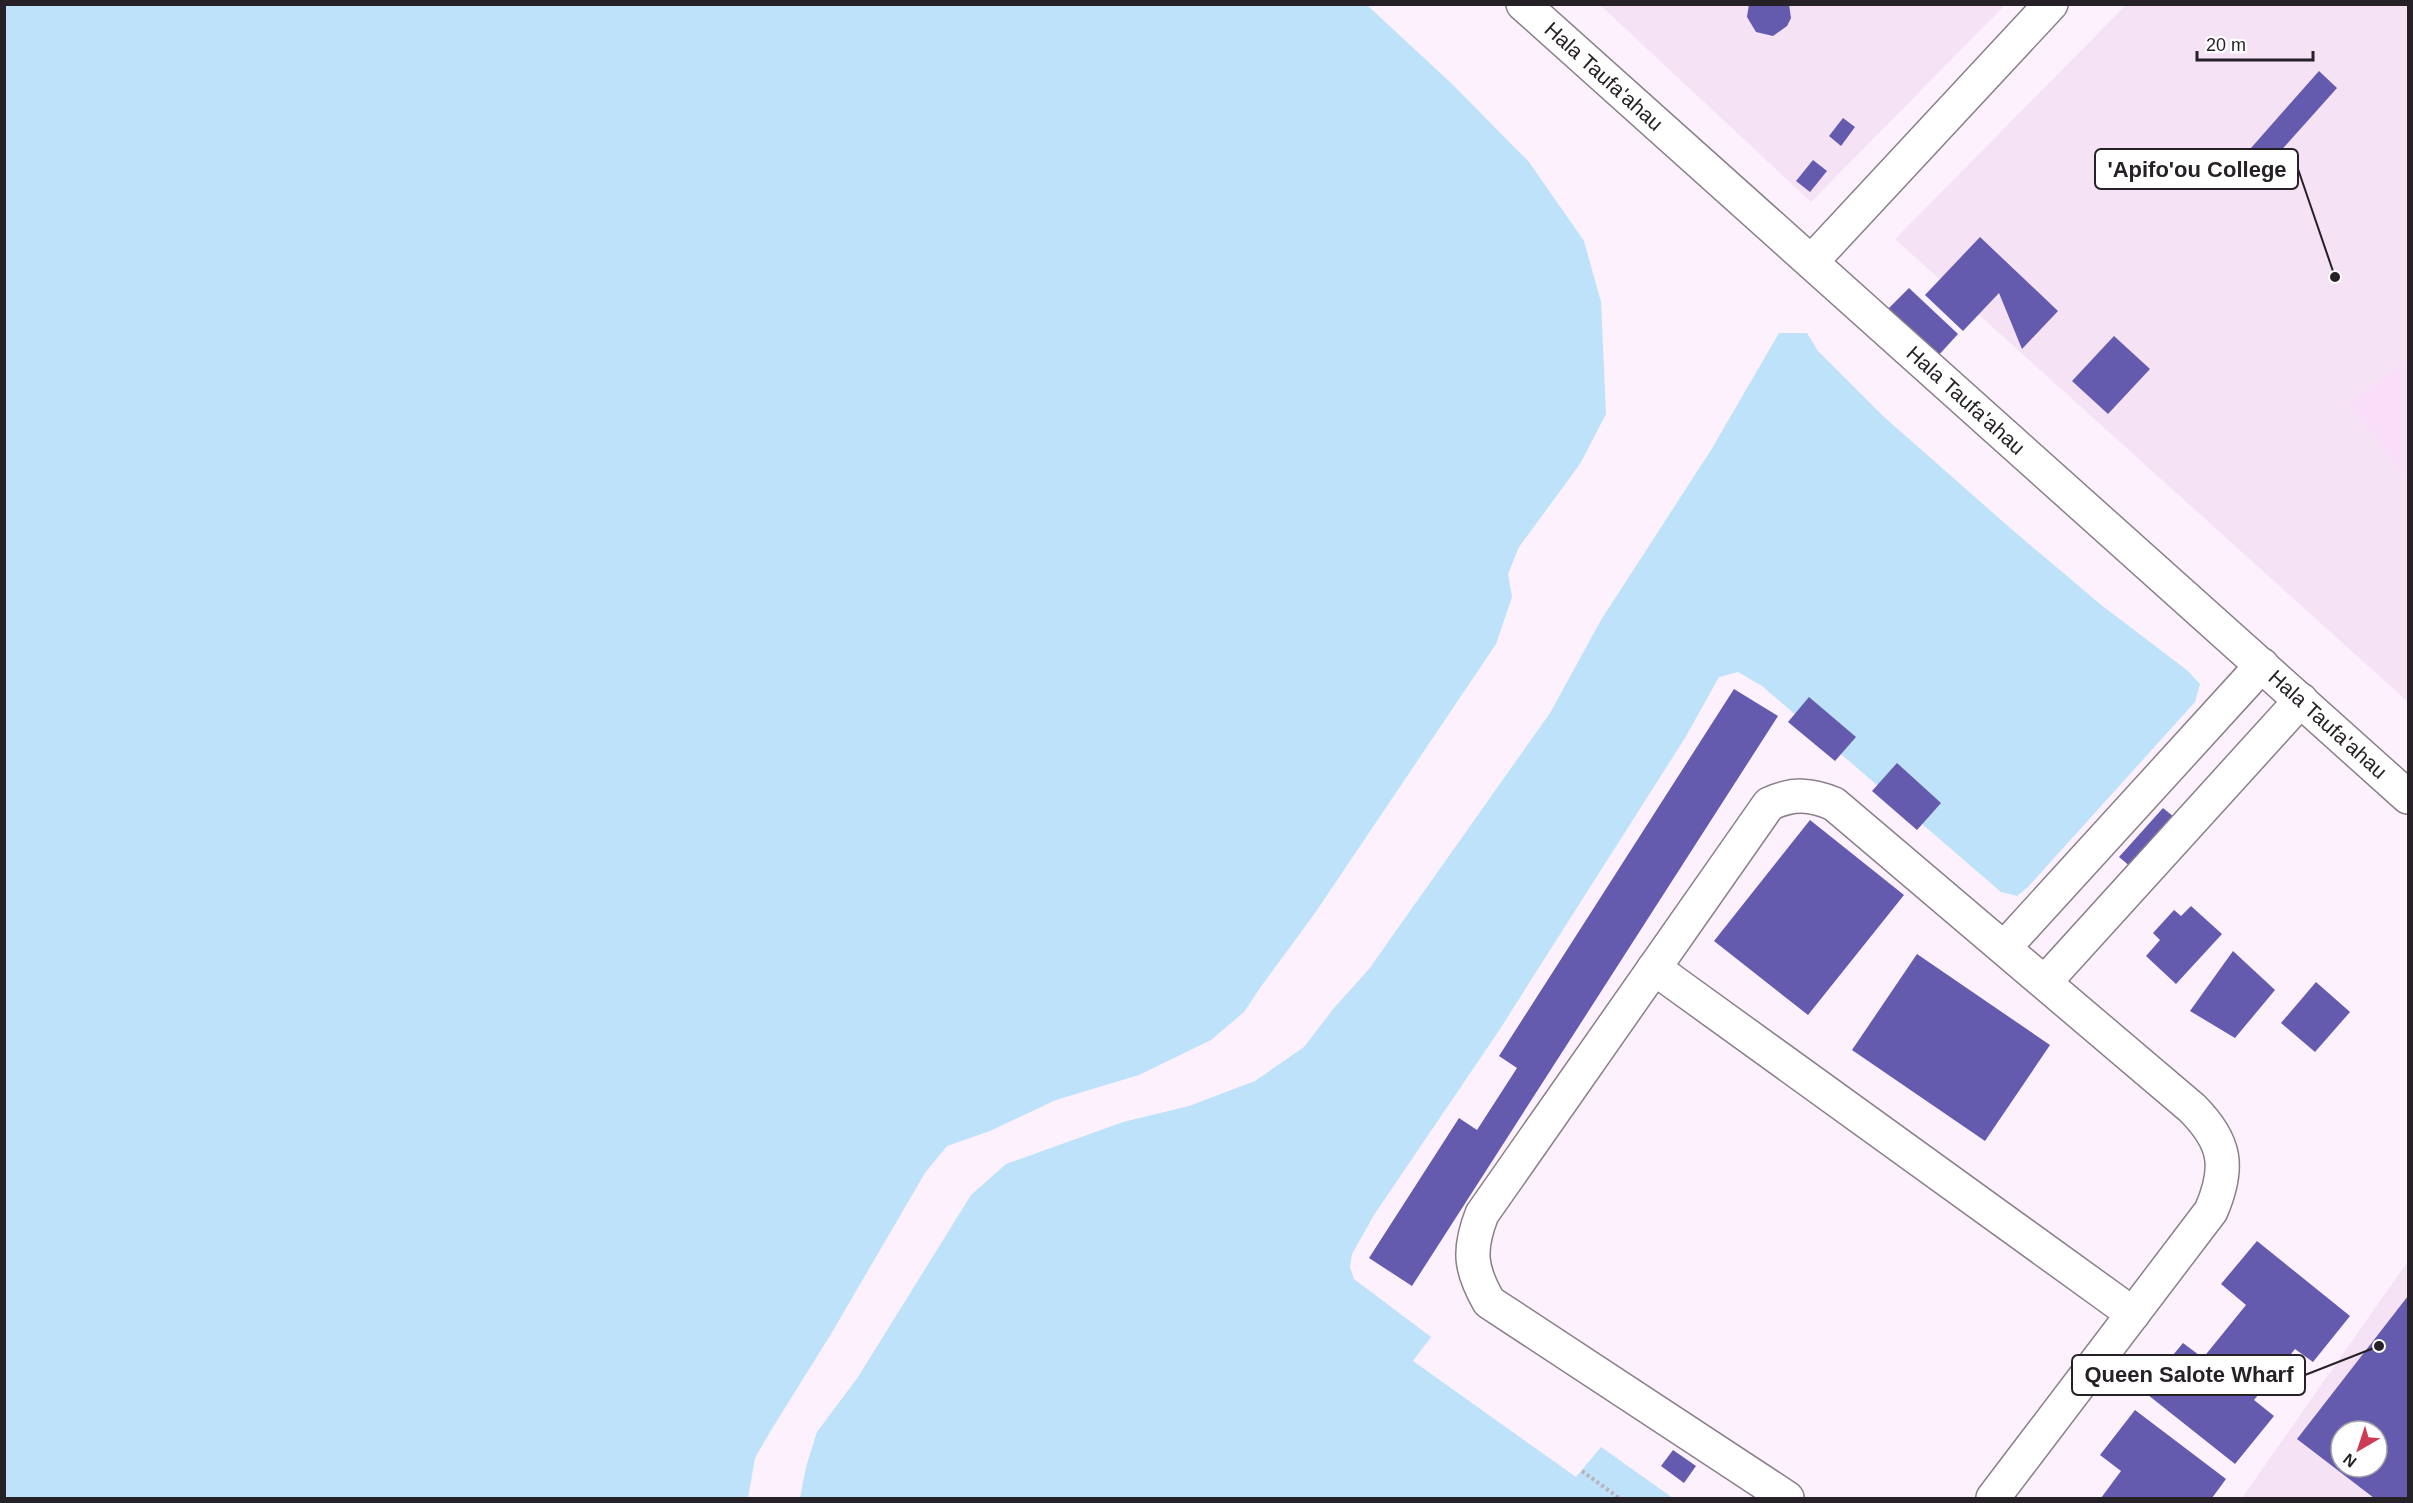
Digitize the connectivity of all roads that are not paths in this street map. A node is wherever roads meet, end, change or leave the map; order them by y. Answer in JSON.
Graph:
{"nodes":[{"id":1,"x":1523,"y":4,"type":"edge"},
{"id":2,"x":2051,"y":4,"type":"edge"},
{"id":3,"x":1812,"y":261,"type":"junction"},
{"id":4,"x":2262,"y":665,"type":"junction"},
{"id":5,"x":2301,"y":700,"type":"junction"},
{"id":6,"x":2409,"y":796,"type":"edge"},
{"id":7,"x":2004,"y":948,"type":"junction"},
{"id":8,"x":1654,"y":968,"type":"junction"},
{"id":9,"x":2045,"y":982,"type":"junction"},
{"id":10,"x":2133,"y":1314,"type":"junction"},
{"id":11,"x":1787,"y":1498,"type":"edge"},
{"id":12,"x":1993,"y":1498,"type":"edge"}],
"edges":[{"from":1,"to":3,"type":"street","name":"Hala Taufa'ahau"},
{"from":2,"to":3,"type":"street"},
{"from":3,"to":4,"type":"street","name":"Hala Taufa'ahau"},
{"from":4,"to":5,"type":"street","name":"Hala Taufa'ahau"},
{"from":4,"to":7,"type":"street"},
{"from":5,"to":6,"type":"street","name":"Hala Taufa'ahau"},
{"from":5,"to":9,"type":"street"},
{"from":7,"to":8,"type":"street"},
{"from":7,"to":9,"type":"street"},
{"from":8,"to":10,"type":"street"},
{"from":8,"to":11,"type":"street"},
{"from":9,"to":10,"type":"street"},
{"from":10,"to":12,"type":"street"}]}
